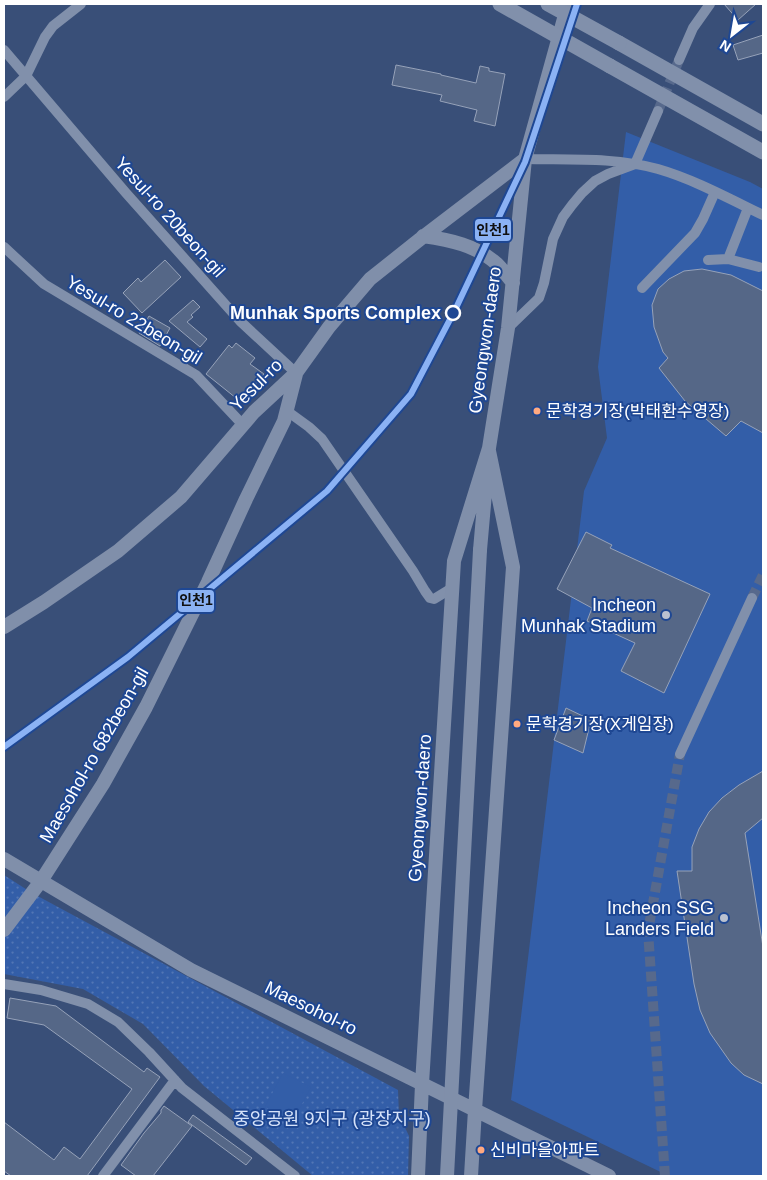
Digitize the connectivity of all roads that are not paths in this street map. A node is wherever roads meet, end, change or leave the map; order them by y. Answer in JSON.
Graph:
{"nodes":[{"id":1,"x":81,"y":4,"type":"edge"},
{"id":2,"x":500,"y":4,"type":"edge"},
{"id":3,"x":548,"y":4,"type":"edge"},
{"id":4,"x":568,"y":4,"type":"edge"},
{"id":5,"x":710,"y":4,"type":"edge"},
{"id":6,"x":4,"y":50,"type":"edge"},
{"id":7,"x":679,"y":60,"type":"tunnel mouth"},
{"id":8,"x":26,"y":76,"type":"junction"},
{"id":9,"x":4,"y":97,"type":"edge"},
{"id":10,"x":658,"y":110,"type":"tunnel mouth"},
{"id":11,"x":763,"y":124,"type":"edge"},
{"id":12,"x":763,"y":152,"type":"edge"},
{"id":13,"x":525,"y":159,"type":"junction"},
{"id":14,"x":635,"y":164,"type":"junction"},
{"id":15,"x":715,"y":192,"type":"junction"},
{"id":16,"x":748,"y":208,"type":"junction"},
{"id":17,"x":763,"y":215,"type":"edge"},
{"id":18,"x":423,"y":236,"type":"junction"},
{"id":19,"x":4,"y":247,"type":"edge"},
{"id":20,"x":728,"y":259,"type":"junction"},
{"id":21,"x":708,"y":260,"type":"dead end"},
{"id":22,"x":759,"y":267,"type":"dead end"},
{"id":23,"x":513,"y":283,"type":"junction"},
{"id":24,"x":642,"y":288,"type":"dead end"},
{"id":25,"x":508,"y":328,"type":"junction"},
{"id":26,"x":296,"y":373,"type":"junction"},
{"id":27,"x":287,"y":411,"type":"junction"},
{"id":28,"x":243,"y":425,"type":"junction"},
{"id":29,"x":489,"y":448,"type":"junction"},
{"id":30,"x":452,"y":588,"type":"junction"},
{"id":31,"x":752,"y":598,"type":"tunnel mouth"},
{"id":32,"x":4,"y":626,"type":"edge"},
{"id":33,"x":680,"y":754,"type":"tunnel mouth"},
{"id":34,"x":4,"y":859,"type":"edge"},
{"id":35,"x":41,"y":881,"type":"junction"},
{"id":36,"x":4,"y":930,"type":"edge"},
{"id":37,"x":4,"y":984,"type":"edge"},
{"id":38,"x":175,"y":1080,"type":"junction"},
{"id":39,"x":422,"y":1084,"type":"junction"},
{"id":40,"x":475,"y":1110,"type":"junction"},
{"id":41,"x":103,"y":1176,"type":"edge"},
{"id":42,"x":295,"y":1176,"type":"edge"},
{"id":43,"x":418,"y":1176,"type":"edge"},
{"id":44,"x":447,"y":1176,"type":"edge"},
{"id":45,"x":471,"y":1176,"type":"edge"},
{"id":46,"x":609,"y":1176,"type":"edge"}],
"edges":[{"from":1,"to":8,"type":"street"},
{"from":2,"to":12,"type":"highway","bridge":true},
{"from":3,"to":11,"type":"highway","bridge":true},
{"from":4,"to":13,"type":"main road","name":"Gyeongwon-daero"},
{"from":5,"to":7,"type":"street"},
{"from":6,"to":8,"type":"street","name":"Yesul-ro 20beon-gil"},
{"from":8,"to":9,"type":"street"},
{"from":8,"to":26,"type":"street","name":"Yesul-ro 20beon-gil"},
{"from":10,"to":14,"type":"street"},
{"from":13,"to":14,"type":"street"},
{"from":13,"to":18,"type":"main road","name":"Yesul-ro"},
{"from":13,"to":23,"type":"main road","name":"Gyeongwon-daero"},
{"from":14,"to":15,"type":"street"},
{"from":14,"to":25,"type":"street"},
{"from":15,"to":16,"type":"street"},
{"from":15,"to":24,"type":"street"},
{"from":16,"to":17,"type":"street"},
{"from":16,"to":20,"type":"street"},
{"from":18,"to":23,"type":"main road"},
{"from":18,"to":26,"type":"main road","name":"Yesul-ro"},
{"from":19,"to":28,"type":"street","name":"Yesul-ro 22beon-gil"},
{"from":20,"to":21,"type":"street"},
{"from":20,"to":22,"type":"street"},
{"from":23,"to":25,"type":"main road","name":"Gyeongwon-daero"},
{"from":25,"to":29,"type":"main road","name":"Gyeongwon-daero"},
{"from":26,"to":27,"type":"main road","name":"Maesohol-ro 682beon-gil"},
{"from":26,"to":28,"type":"main road","name":"Yesul-ro"},
{"from":27,"to":30,"type":"street"},
{"from":27,"to":35,"type":"main road","name":"Maesohol-ro 682beon-gil"},
{"from":28,"to":32,"type":"main road","name":"Yesul-ro"},
{"from":29,"to":30,"type":"main road","name":"Gyeongwon-daero"},
{"from":29,"to":40,"type":"main road","name":"Gyeongwon-daero"},
{"from":29,"to":44,"type":"main road","name":"Gyeongwon-daero","bridge":true},
{"from":30,"to":39,"type":"main road","name":"Gyeongwon-daero"},
{"from":31,"to":33,"type":"street"},
{"from":34,"to":35,"type":"main road","name":"Maesohol-ro"},
{"from":35,"to":36,"type":"main road","name":"Maesohol-ro 682beon-gil"},
{"from":35,"to":39,"type":"main road","name":"Maesohol-ro"},
{"from":37,"to":38,"type":"street"},
{"from":38,"to":41,"type":"street"},
{"from":38,"to":42,"type":"street"},
{"from":39,"to":40,"type":"main road","name":"Maesohol-ro"},
{"from":39,"to":43,"type":"main road","name":"Gyeongwon-daero"},
{"from":40,"to":45,"type":"main road","name":"Gyeongwon-daero"},
{"from":40,"to":46,"type":"main road","name":"Maesohol-ro"}]}
